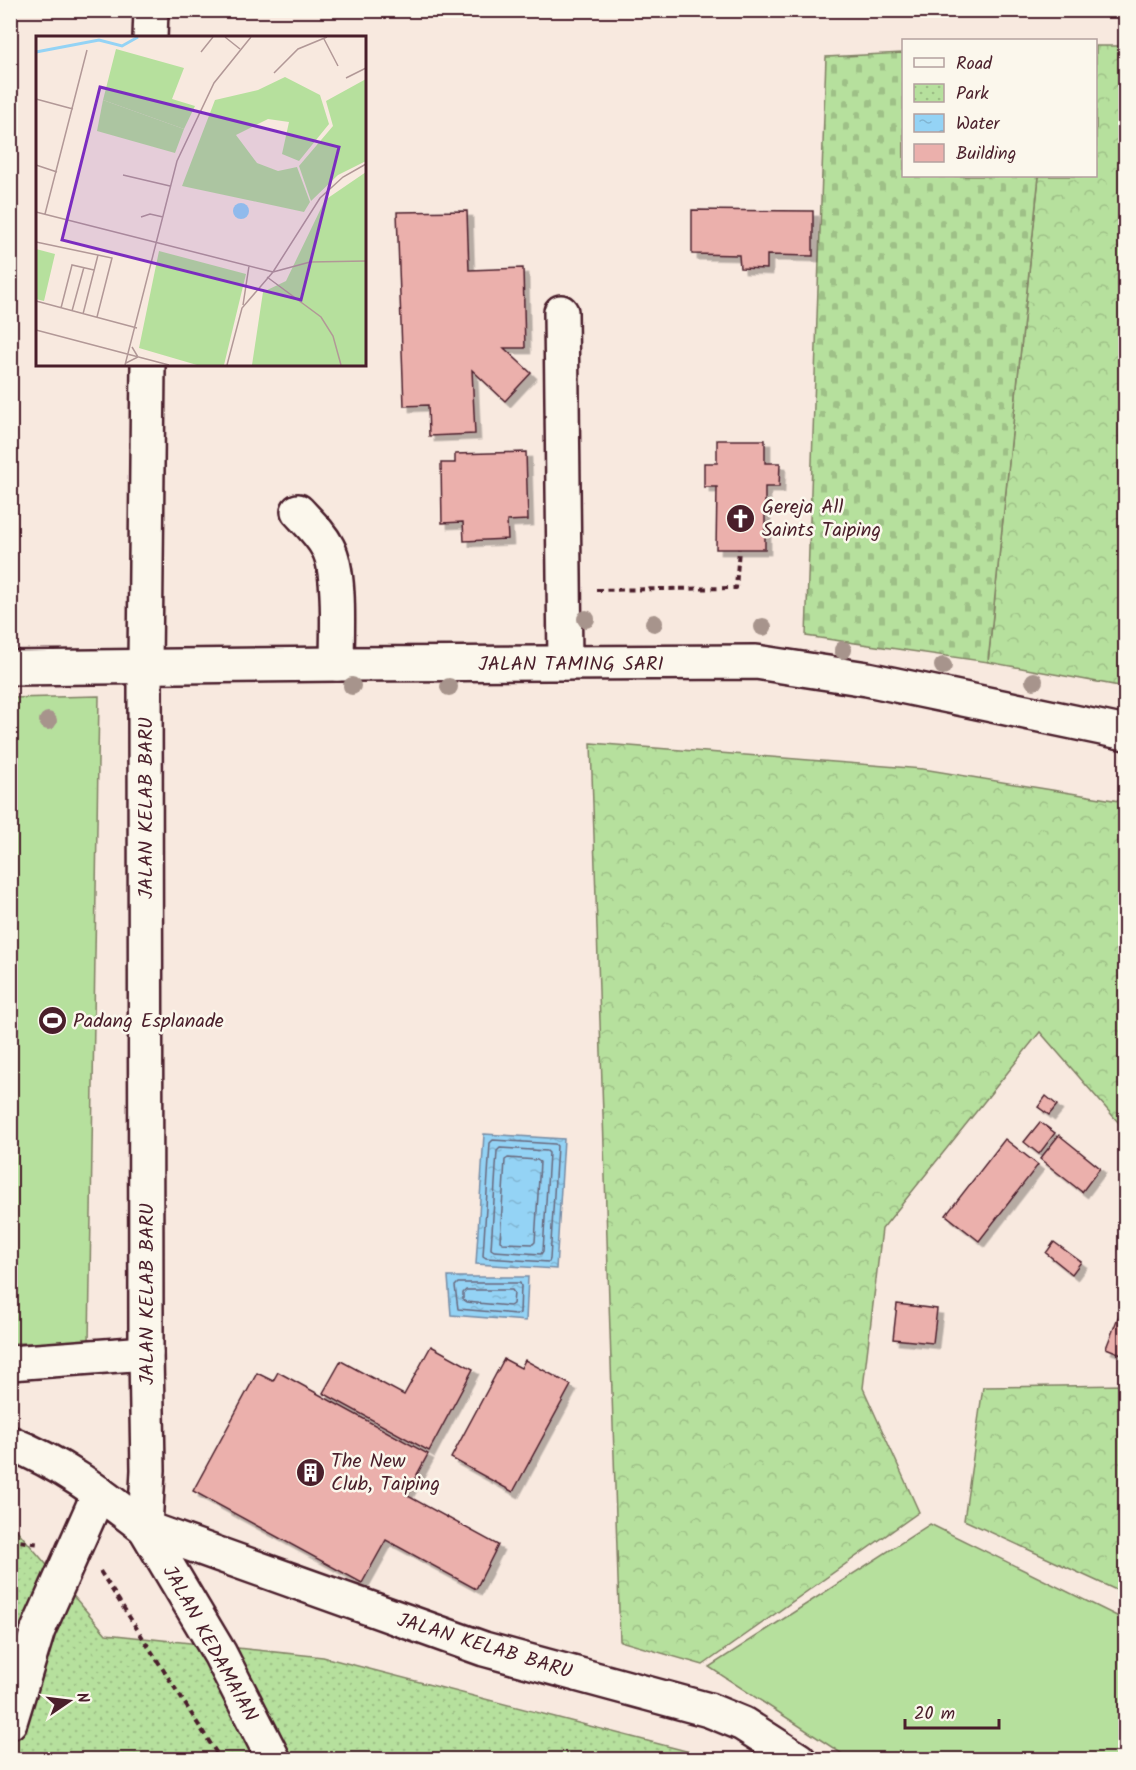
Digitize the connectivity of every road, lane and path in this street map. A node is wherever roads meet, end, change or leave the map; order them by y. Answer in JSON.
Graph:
{"nodes":[{"id":1,"x":151,"y":10,"type":"edge"},
{"id":2,"x":150,"y":36,"type":"edge"},
{"id":3,"x":561,"y":312,"type":"dead end"},
{"id":4,"x":148,"y":366,"type":"edge"},
{"id":5,"x":298,"y":511,"type":"dead end"},
{"id":6,"x":739,"y":549,"type":"dead end"},
{"id":7,"x":565,"y":591,"type":"junction"},
{"id":8,"x":565,"y":663,"type":"junction"},
{"id":9,"x":337,"y":664,"type":"junction"},
{"id":10,"x":145,"y":666,"type":"junction"},
{"id":11,"x":10,"y":668,"type":"edge"},
{"id":12,"x":1125,"y":733,"type":"edge"},
{"id":13,"x":146,"y":1353,"type":"junction"},
{"id":14,"x":10,"y":1364,"type":"edge"},
{"id":15,"x":10,"y":1443,"type":"edge"},
{"id":16,"x":99,"y":1493,"type":"junction"},
{"id":17,"x":146,"y":1528,"type":"junction"},
{"id":18,"x":74,"y":1549,"type":"junction"},
{"id":19,"x":10,"y":1722,"type":"edge"},
{"id":20,"x":221,"y":1760,"type":"edge"},
{"id":21,"x":274,"y":1760,"type":"edge"},
{"id":22,"x":799,"y":1760,"type":"edge"}],
"edges":[{"from":1,"to":2,"type":"street"},
{"from":3,"to":7,"type":"street"},
{"from":4,"to":10,"type":"street","name":"JALAN KELAB BARU"},
{"from":5,"to":9,"type":"street"},
{"from":6,"to":7,"type":"path"},
{"from":7,"to":8,"type":"street"},
{"from":8,"to":9,"type":"street","name":"JALAN TAMING SARI"},
{"from":8,"to":12,"type":"street","name":"JALAN TAMING SARI"},
{"from":9,"to":10,"type":"street","name":"JALAN TAMING SARI"},
{"from":10,"to":11,"type":"street","name":"JALAN TAMING SARI"},
{"from":10,"to":13,"type":"street","name":"JALAN KELAB BARU"},
{"from":13,"to":14,"type":"street"},
{"from":13,"to":17,"type":"street","name":"JALAN KELAB BARU"},
{"from":15,"to":16,"type":"street"},
{"from":16,"to":17,"type":"street"},
{"from":16,"to":18,"type":"street"},
{"from":17,"to":21,"type":"street","name":"JALAN KEDAMAIAN"},
{"from":17,"to":22,"type":"street","name":"JALAN KELAB BARU"},
{"from":18,"to":19,"type":"street"},
{"from":18,"to":20,"type":"path"}]}
